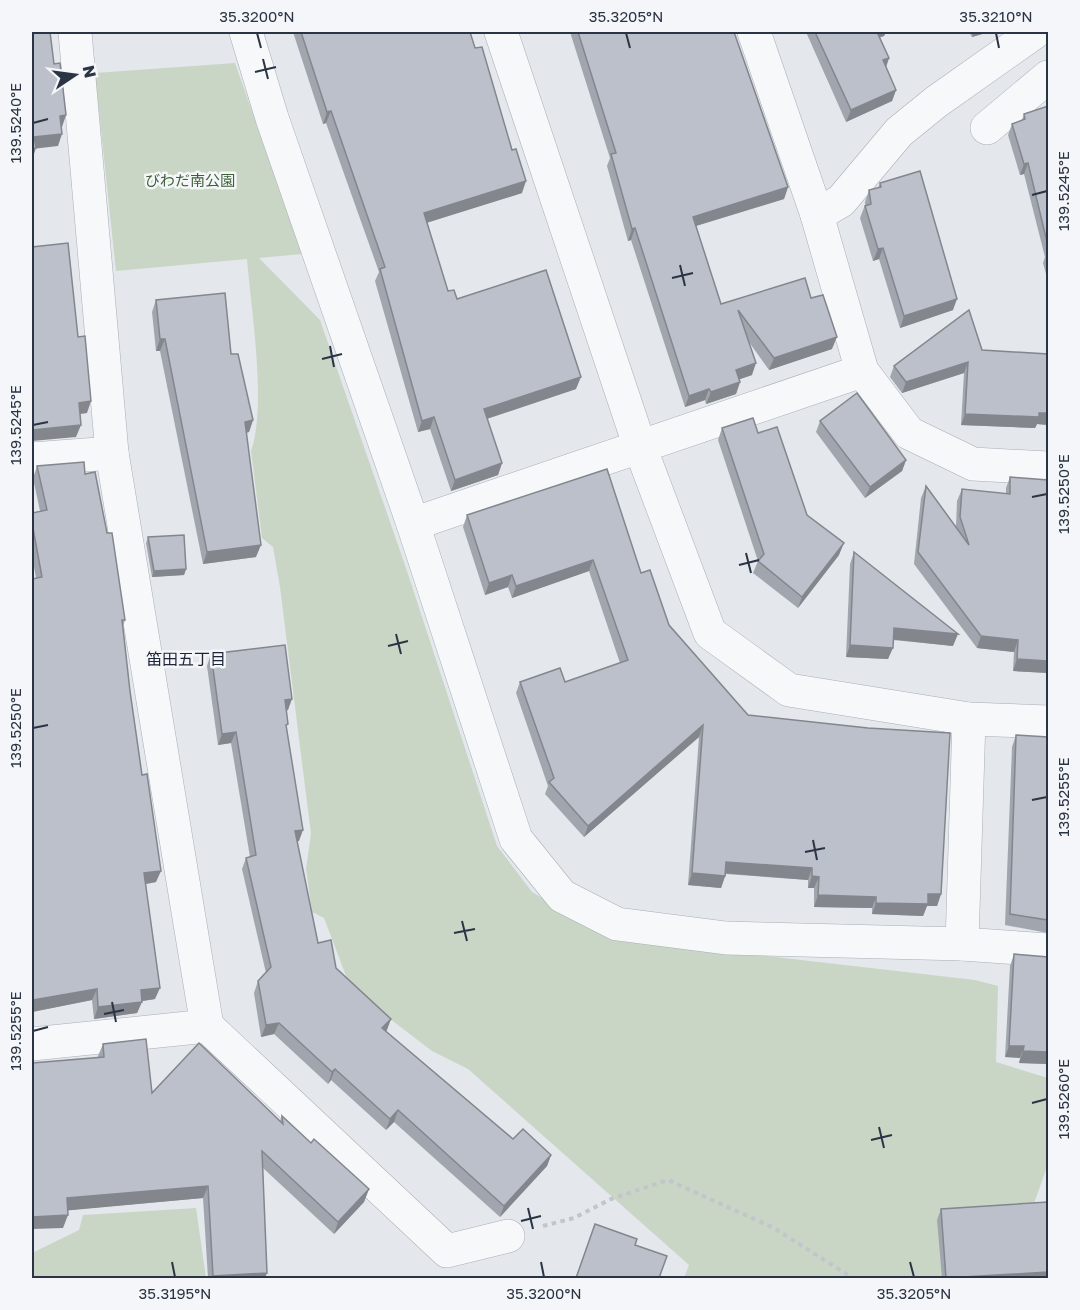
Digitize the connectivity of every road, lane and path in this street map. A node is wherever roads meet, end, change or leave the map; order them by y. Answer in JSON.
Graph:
{"nodes":[{"id":1,"x":75,"y":32,"type":"edge"},
{"id":2,"x":246,"y":32,"type":"edge"},
{"id":3,"x":501,"y":32,"type":"edge"},
{"id":4,"x":754,"y":32,"type":"edge"},
{"id":5,"x":1035,"y":32,"type":"edge"},
{"id":6,"x":1048,"y":77,"type":"edge"},
{"id":7,"x":987,"y":128,"type":"dead end"},
{"id":8,"x":817,"y":215,"type":"junction"},
{"id":9,"x":862,"y":371,"type":"junction"},
{"id":10,"x":640,"y":447,"type":"junction"},
{"id":11,"x":112,"y":453,"type":"junction"},
{"id":12,"x":32,"y":459,"type":"edge"},
{"id":13,"x":1048,"y":468,"type":"edge"},
{"id":14,"x":413,"y":524,"type":"junction"},
{"id":15,"x":969,"y":719,"type":"junction"},
{"id":16,"x":1048,"y":722,"type":"edge"},
{"id":17,"x":962,"y":944,"type":"junction"},
{"id":18,"x":1048,"y":950,"type":"edge"},
{"id":19,"x":207,"y":1026,"type":"junction"},
{"id":20,"x":32,"y":1044,"type":"edge"},
{"id":21,"x":508,"y":1236,"type":"joint"},
{"id":22,"x":853,"y":1278,"type":"edge"}],
"edges":[{"from":1,"to":11,"type":"street"},
{"from":2,"to":14,"type":"street"},
{"from":3,"to":10,"type":"street"},
{"from":4,"to":8,"type":"street"},
{"from":5,"to":8,"type":"street"},
{"from":6,"to":7,"type":"street"},
{"from":8,"to":9,"type":"street"},
{"from":9,"to":10,"type":"street"},
{"from":9,"to":13,"type":"street"},
{"from":10,"to":14,"type":"street"},
{"from":10,"to":15,"type":"street"},
{"from":11,"to":12,"type":"street"},
{"from":11,"to":19,"type":"street"},
{"from":14,"to":17,"type":"street"},
{"from":15,"to":16,"type":"street"},
{"from":15,"to":17,"type":"street"},
{"from":17,"to":18,"type":"street"},
{"from":19,"to":20,"type":"street"},
{"from":19,"to":21,"type":"street"},
{"from":21,"to":22,"type":"path"}]}
